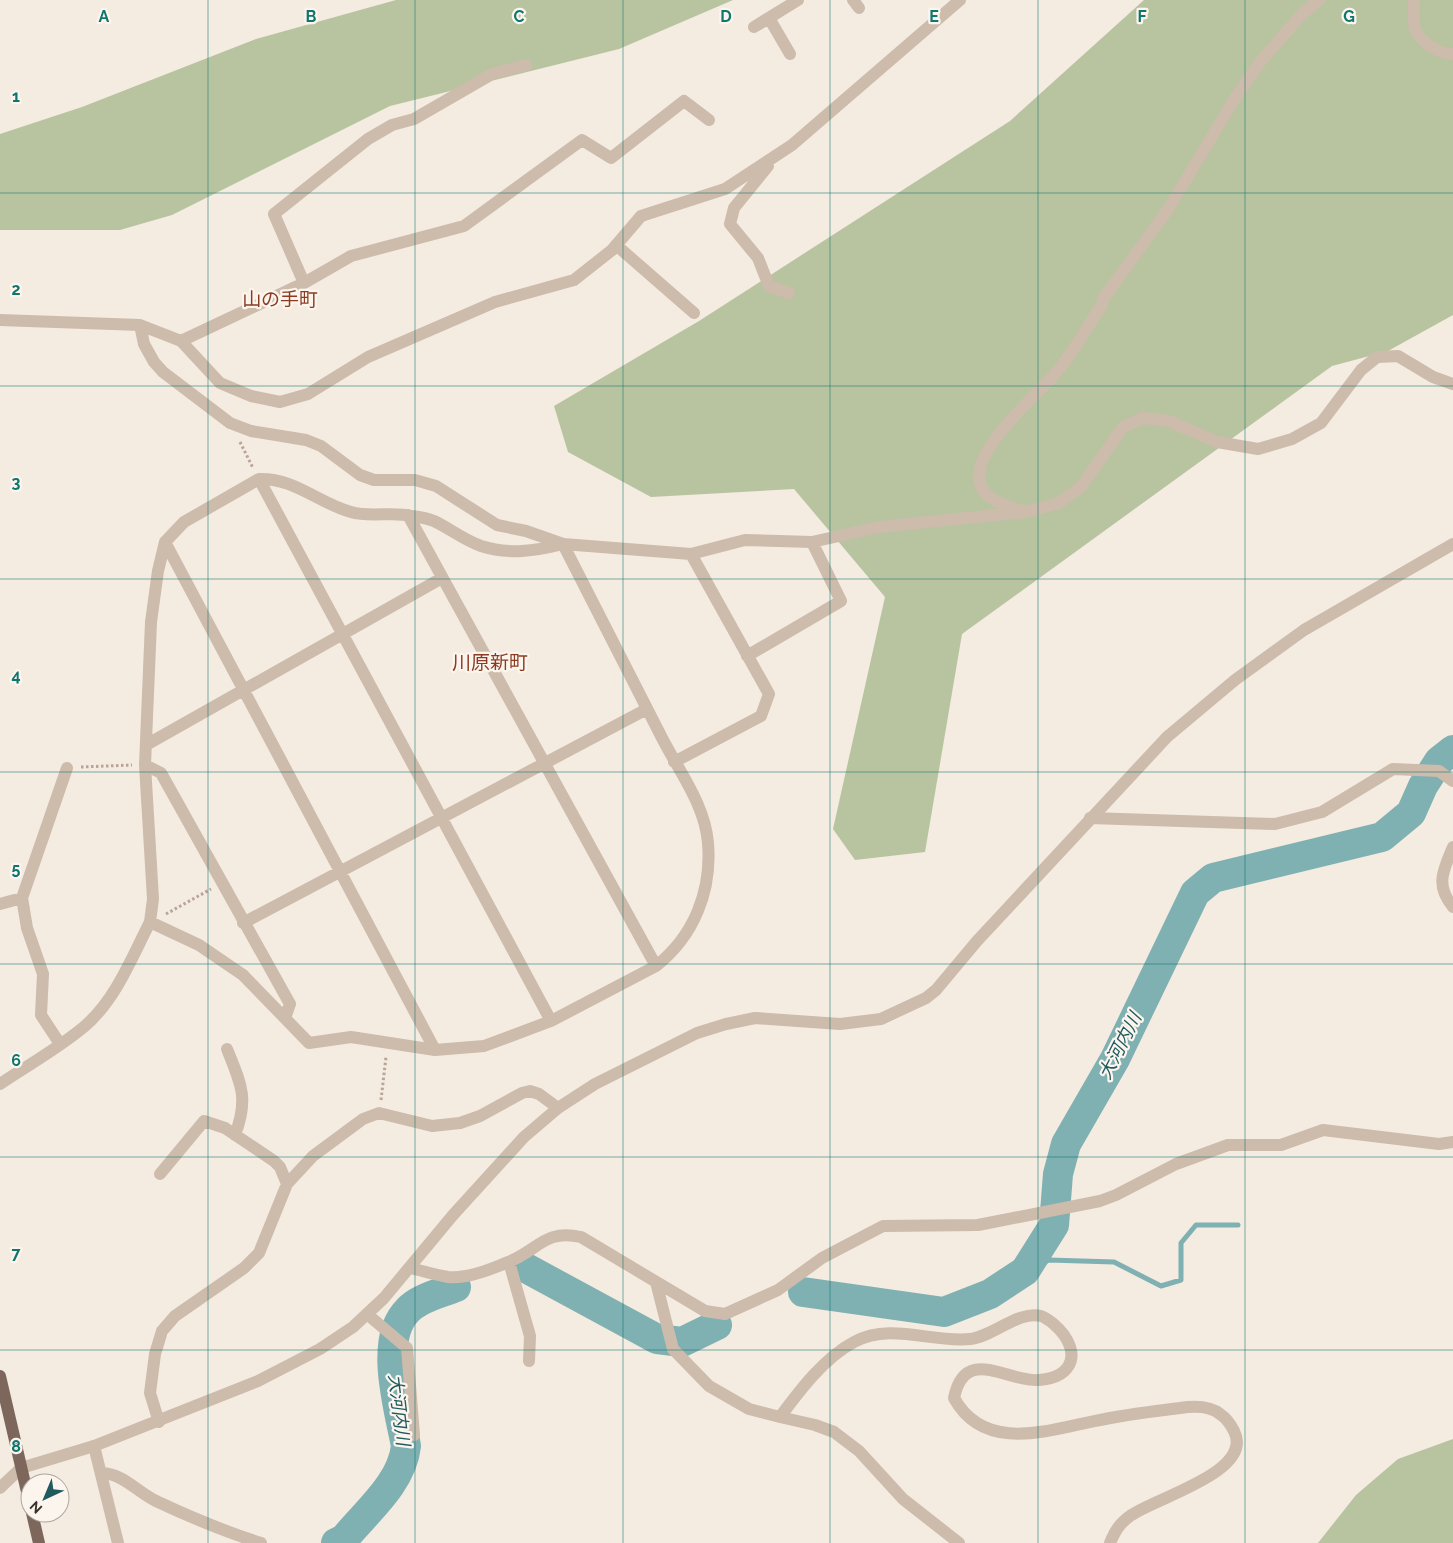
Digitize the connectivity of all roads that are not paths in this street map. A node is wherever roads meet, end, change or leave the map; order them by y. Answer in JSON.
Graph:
{"nodes":[{"id":1,"x":798,"y":0,"type":"edge"},
{"id":2,"x":960,"y":0,"type":"edge"},
{"id":3,"x":1319,"y":0,"type":"edge"},
{"id":4,"x":1414,"y":0,"type":"edge"},
{"id":5,"x":768,"y":18,"type":"junction"},
{"id":6,"x":754,"y":27,"type":"dead end"},
{"id":7,"x":790,"y":54,"type":"dead end"},
{"id":8,"x":1453,"y":54,"type":"edge"},
{"id":9,"x":526,"y":65,"type":"dead end"},
{"id":10,"x":709,"y":120,"type":"dead end"},
{"id":11,"x":776,"y":156,"type":"junction"},
{"id":12,"x":616,"y":245,"type":"junction"},
{"id":13,"x":304,"y":283,"type":"junction"},
{"id":14,"x":789,"y":293,"type":"dead end"},
{"id":15,"x":694,"y":312,"type":"dead end"},
{"id":16,"x":0,"y":320,"type":"edge"},
{"id":17,"x":140,"y":325,"type":"junction"},
{"id":18,"x":181,"y":341,"type":"junction"},
{"id":19,"x":1453,"y":384,"type":"edge"},
{"id":20,"x":260,"y":479,"type":"junction"},
{"id":21,"x":1026,"y":512,"type":"junction"},
{"id":22,"x":408,"y":515,"type":"junction"},
{"id":23,"x":165,"y":542,"type":"junction"},
{"id":24,"x":812,"y":542,"type":"junction"},
{"id":25,"x":563,"y":544,"type":"junction"},
{"id":26,"x":1453,"y":544,"type":"edge"},
{"id":27,"x":690,"y":554,"type":"junction"},
{"id":28,"x":442,"y":578,"type":"junction"},
{"id":29,"x":342,"y":634,"type":"junction"},
{"id":30,"x":747,"y":656,"type":"junction"},
{"id":31,"x":244,"y":690,"type":"junction"},
{"id":32,"x":647,"y":709,"type":"junction"},
{"id":33,"x":146,"y":745,"type":"junction"},
{"id":34,"x":674,"y":762,"type":"junction"},
{"id":35,"x":544,"y":763,"type":"junction"},
{"id":36,"x":145,"y":765,"type":"junction"},
{"id":37,"x":67,"y":768,"type":"road end"},
{"id":38,"x":1453,"y":781,"type":"edge"},
{"id":39,"x":442,"y":818,"type":"junction"},
{"id":40,"x":1090,"y":818,"type":"junction"},
{"id":41,"x":1453,"y":847,"type":"edge"},
{"id":42,"x":340,"y":872,"type":"junction"},
{"id":43,"x":22,"y":898,"type":"junction"},
{"id":44,"x":0,"y":904,"type":"edge"},
{"id":45,"x":1453,"y":907,"type":"edge"},
{"id":46,"x":150,"y":922,"type":"junction"},
{"id":47,"x":243,"y":923,"type":"junction"},
{"id":48,"x":656,"y":966,"type":"junction"},
{"id":49,"x":285,"y":1018,"type":"junction"},
{"id":50,"x":551,"y":1021,"type":"junction"},
{"id":51,"x":60,"y":1044,"type":"junction"},
{"id":52,"x":227,"y":1049,"type":"dead end"},
{"id":53,"x":435,"y":1050,"type":"junction"},
{"id":54,"x":0,"y":1084,"type":"edge"},
{"id":55,"x":558,"y":1108,"type":"junction"},
{"id":56,"x":234,"y":1135,"type":"junction"},
{"id":57,"x":1453,"y":1142,"type":"edge"},
{"id":58,"x":160,"y":1174,"type":"dead end"},
{"id":59,"x":288,"y":1184,"type":"junction"},
{"id":60,"x":509,"y":1262,"type":"junction"},
{"id":61,"x":410,"y":1268,"type":"junction"},
{"id":62,"x":656,"y":1282,"type":"junction"},
{"id":63,"x":367,"y":1314,"type":"junction"},
{"id":64,"x":529,"y":1361,"type":"dead end"},
{"id":65,"x":1,"y":1382,"type":"edge"},
{"id":66,"x":780,"y":1417,"type":"junction"},
{"id":67,"x":159,"y":1422,"type":"junction"},
{"id":68,"x":414,"y":1435,"type":"dead end"},
{"id":69,"x":94,"y":1446,"type":"junction"},
{"id":70,"x":21,"y":1468,"type":"junction"},
{"id":71,"x":22,"y":1473,"type":"edge"},
{"id":72,"x":102,"y":1473,"type":"junction"},
{"id":73,"x":0,"y":1488,"type":"edge"},
{"id":74,"x":34,"y":1523,"type":"edge"},
{"id":75,"x":39,"y":1543,"type":"edge"},
{"id":76,"x":118,"y":1543,"type":"edge"},
{"id":77,"x":261,"y":1543,"type":"edge"},
{"id":78,"x":959,"y":1543,"type":"edge"},
{"id":79,"x":1110,"y":1543,"type":"edge"}],
"edges":[{"from":1,"to":5,"type":"street"},
{"from":2,"to":11,"type":"street"},
{"from":3,"to":21,"type":"street"},
{"from":4,"to":8,"type":"street"},
{"from":5,"to":6,"type":"street"},
{"from":5,"to":7,"type":"street"},
{"from":9,"to":13,"type":"street"},
{"from":10,"to":13,"type":"street"},
{"from":11,"to":12,"type":"street"},
{"from":11,"to":14,"type":"street"},
{"from":12,"to":15,"type":"street"},
{"from":12,"to":18,"type":"street"},
{"from":13,"to":18,"type":"street"},
{"from":16,"to":17,"type":"street"},
{"from":17,"to":18,"type":"street"},
{"from":17,"to":25,"type":"street"},
{"from":19,"to":21,"type":"street"},
{"from":20,"to":22,"type":"street"},
{"from":20,"to":23,"type":"street"},
{"from":20,"to":29,"type":"street"},
{"from":21,"to":24,"type":"street"},
{"from":22,"to":25,"type":"street"},
{"from":22,"to":28,"type":"street"},
{"from":23,"to":31,"type":"street"},
{"from":23,"to":33,"type":"street"},
{"from":24,"to":27,"type":"street"},
{"from":24,"to":30,"type":"street"},
{"from":25,"to":27,"type":"street"},
{"from":25,"to":32,"type":"street"},
{"from":26,"to":40,"type":"street"},
{"from":27,"to":30,"type":"street"},
{"from":28,"to":29,"type":"street"},
{"from":28,"to":35,"type":"street"},
{"from":29,"to":31,"type":"street"},
{"from":29,"to":39,"type":"street"},
{"from":30,"to":34,"type":"street"},
{"from":31,"to":33,"type":"street"},
{"from":31,"to":42,"type":"street"},
{"from":32,"to":34,"type":"street"},
{"from":32,"to":35,"type":"street"},
{"from":33,"to":36,"type":"street"},
{"from":34,"to":48,"type":"street"},
{"from":35,"to":39,"type":"street"},
{"from":35,"to":48,"type":"street"},
{"from":36,"to":46,"type":"street"},
{"from":36,"to":47,"type":"street"},
{"from":37,"to":43,"type":"street"},
{"from":38,"to":40,"type":"street"},
{"from":39,"to":42,"type":"street"},
{"from":39,"to":50,"type":"street"},
{"from":40,"to":55,"type":"street"},
{"from":41,"to":45,"type":"street"},
{"from":42,"to":47,"type":"street"},
{"from":42,"to":53,"type":"street"},
{"from":43,"to":44,"type":"street"},
{"from":43,"to":51,"type":"street"},
{"from":46,"to":49,"type":"street"},
{"from":46,"to":51,"type":"street"},
{"from":47,"to":49,"type":"street"},
{"from":48,"to":50,"type":"street"},
{"from":49,"to":53,"type":"street"},
{"from":50,"to":53,"type":"street"},
{"from":51,"to":54,"type":"street"},
{"from":52,"to":56,"type":"street"},
{"from":55,"to":59,"type":"street"},
{"from":55,"to":61,"type":"street"},
{"from":56,"to":58,"type":"street"},
{"from":56,"to":59,"type":"street"},
{"from":57,"to":62,"type":"street"},
{"from":59,"to":67,"type":"street"},
{"from":60,"to":61,"type":"street"},
{"from":60,"to":62,"type":"street"},
{"from":60,"to":64,"type":"street"},
{"from":61,"to":63,"type":"street"},
{"from":62,"to":66,"type":"street"},
{"from":63,"to":67,"type":"street"},
{"from":63,"to":68,"type":"street"},
{"from":65,"to":70,"type":"main road"},
{"from":66,"to":78,"type":"street"},
{"from":66,"to":79,"type":"street"},
{"from":67,"to":69,"type":"street"},
{"from":69,"to":70,"type":"street"},
{"from":69,"to":72,"type":"street"},
{"from":70,"to":71,"type":"main road"},
{"from":70,"to":73,"type":"street"},
{"from":72,"to":76,"type":"street"},
{"from":72,"to":77,"type":"street"},
{"from":74,"to":75,"type":"main road"}]}
